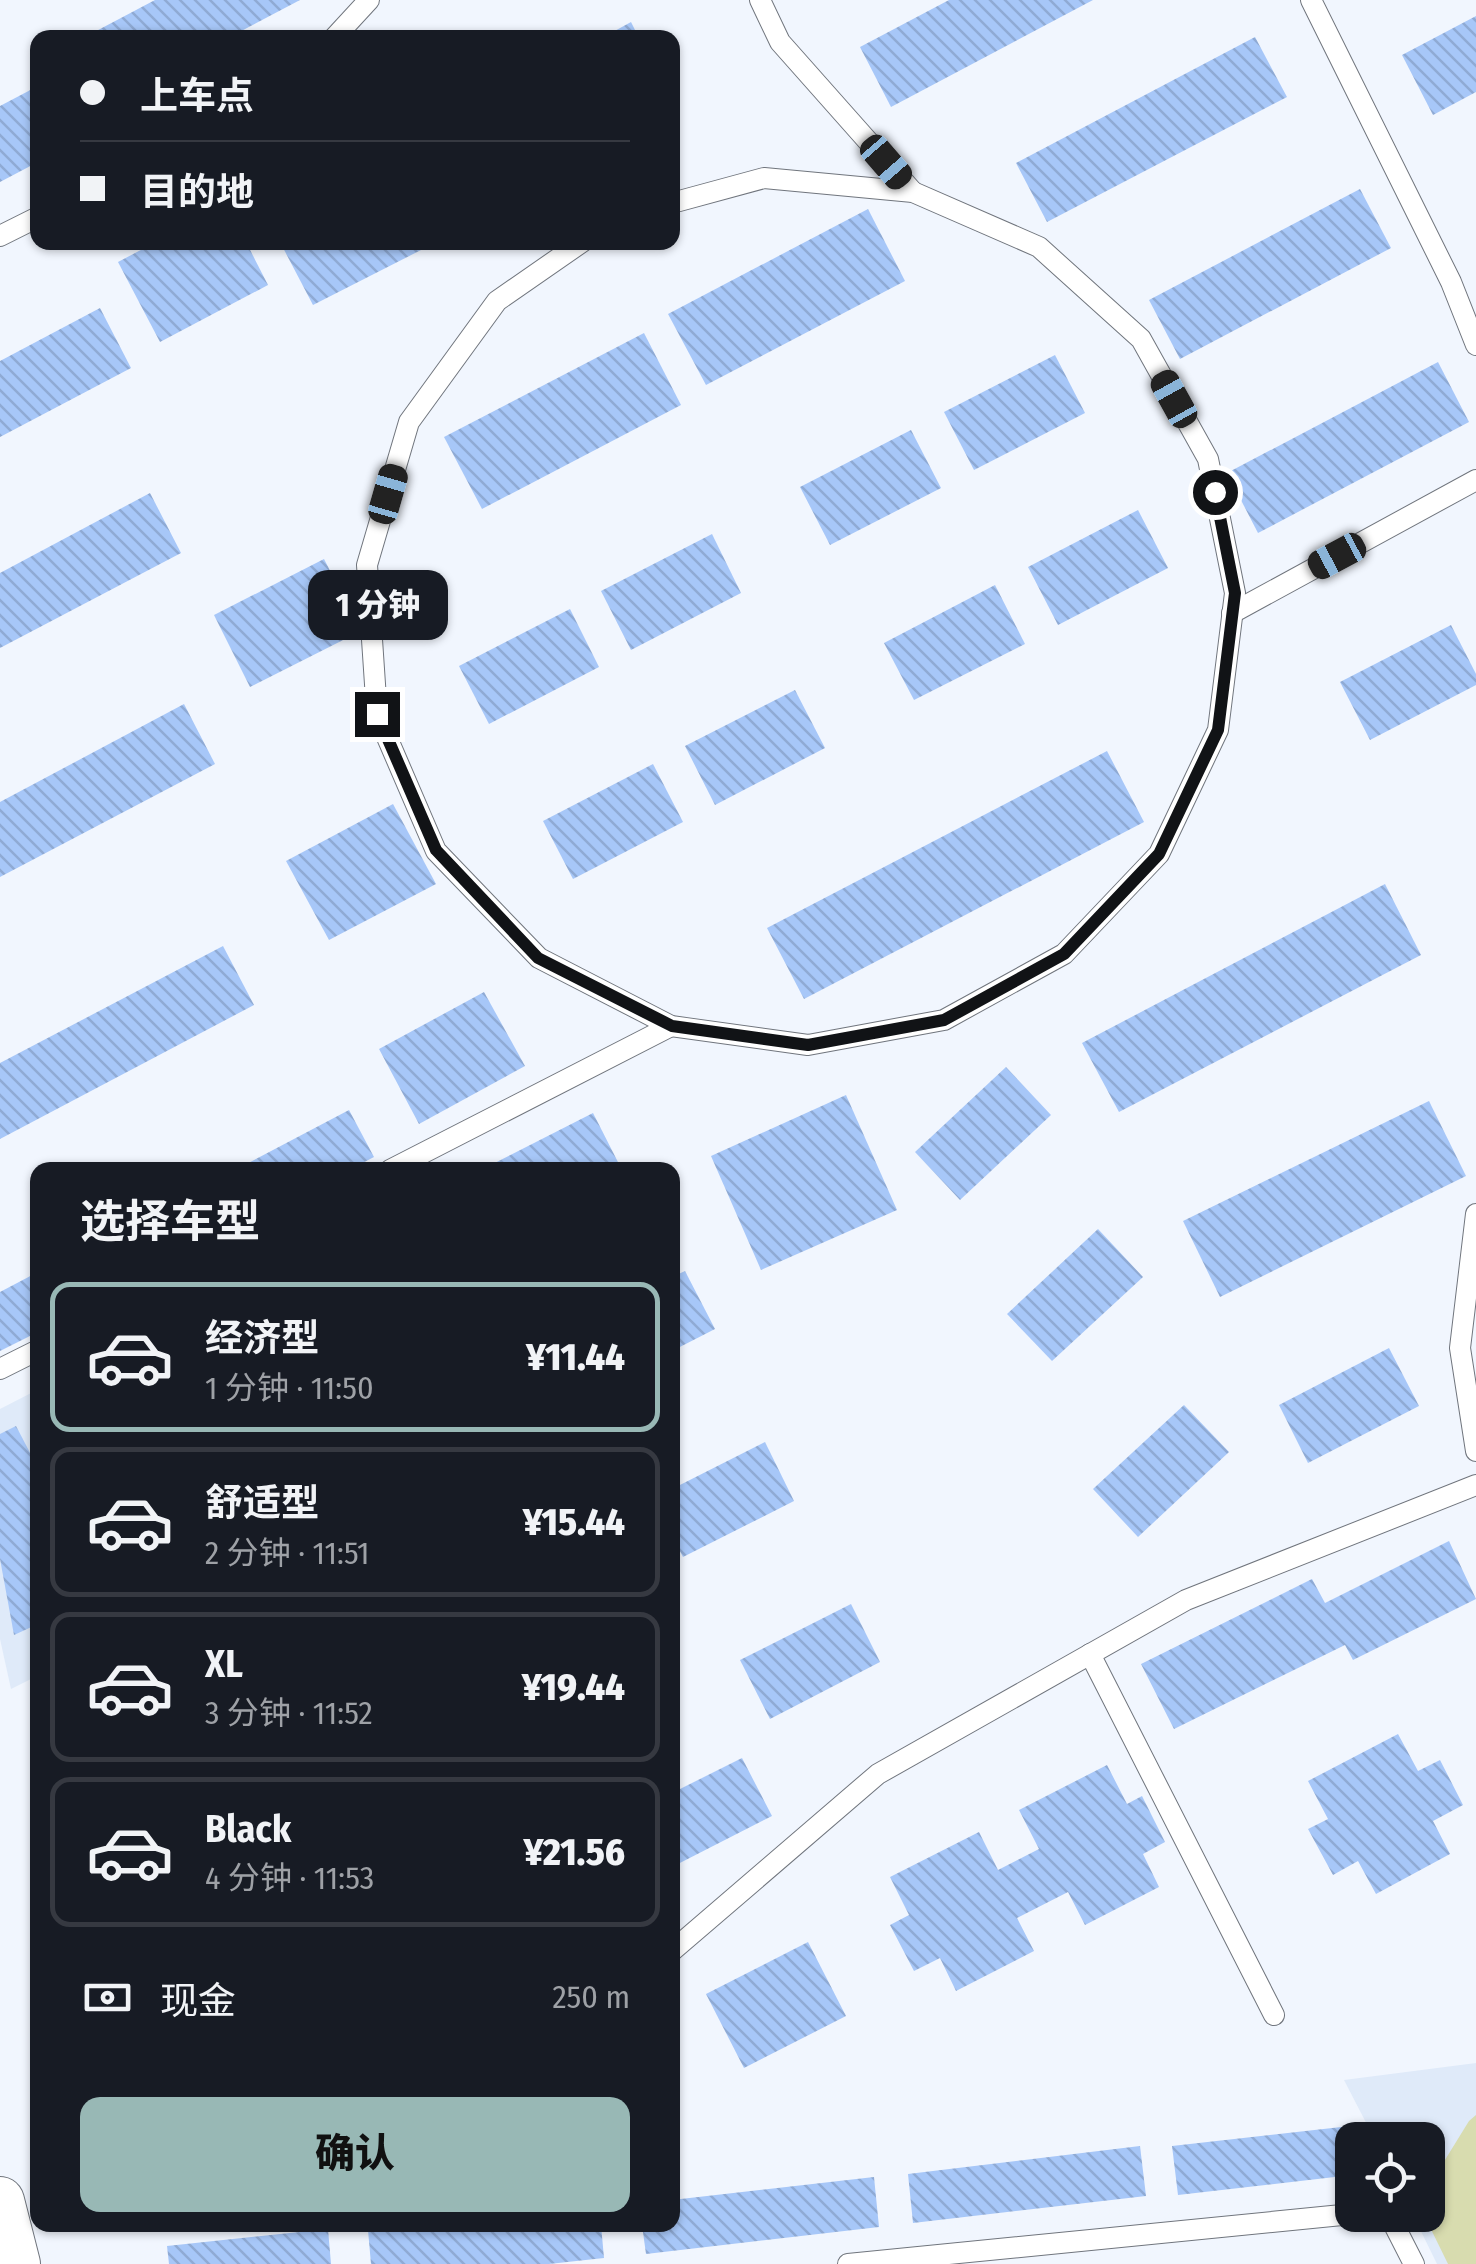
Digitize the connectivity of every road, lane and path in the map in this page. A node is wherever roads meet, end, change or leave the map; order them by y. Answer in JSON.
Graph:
{"nodes":[{"id":1,"x":369,"y":0,"type":"edge"},
{"id":2,"x":760,"y":0,"type":"edge"},
{"id":3,"x":1310,"y":0,"type":"edge"},
{"id":4,"x":341,"y":30,"type":"edge"},
{"id":5,"x":913,"y":192,"type":"junction"},
{"id":6,"x":680,"y":201,"type":"edge"},
{"id":7,"x":30,"y":220,"type":"edge"},
{"id":8,"x":0,"y":236,"type":"edge"},
{"id":9,"x":570,"y":250,"type":"edge"},
{"id":10,"x":1476,"y":345,"type":"edge"},
{"id":11,"x":1476,"y":480,"type":"edge"},
{"id":12,"x":1232,"y":613,"type":"junction"},
{"id":13,"x":672,"y":1026,"type":"junction"},
{"id":14,"x":406,"y":1162,"type":"edge"},
{"id":15,"x":1476,"y":1214,"type":"edge"},
{"id":16,"x":30,"y":1354,"type":"edge"},
{"id":17,"x":0,"y":1369,"type":"edge"},
{"id":18,"x":1476,"y":1451,"type":"edge"},
{"id":19,"x":1476,"y":1485,"type":"edge"},
{"id":20,"x":1090,"y":1654,"type":"junction"},
{"id":21,"x":680,"y":1944,"type":"edge"},
{"id":22,"x":1274,"y":2015,"type":"dead end"},
{"id":23,"x":0,"y":2201,"type":"edge"},
{"id":24,"x":1335,"y":2216,"type":"edge"},
{"id":25,"x":1398,"y":2232,"type":"edge"},
{"id":26,"x":16,"y":2264,"type":"edge"},
{"id":27,"x":848,"y":2264,"type":"edge"},
{"id":28,"x":1414,"y":2264,"type":"edge"}],
"edges":[{"from":1,"to":4,"type":"lane"},
{"from":2,"to":5,"type":"lane"},
{"from":3,"to":10,"type":"lane"},
{"from":5,"to":6,"type":"lane"},
{"from":5,"to":12,"type":"lane"},
{"from":7,"to":8,"type":"lane"},
{"from":9,"to":13,"type":"lane"},
{"from":11,"to":12,"type":"lane"},
{"from":12,"to":13,"type":"lane"},
{"from":13,"to":14,"type":"lane"},
{"from":15,"to":18,"type":"lane"},
{"from":16,"to":17,"type":"lane"},
{"from":19,"to":20,"type":"lane"},
{"from":20,"to":21,"type":"lane"},
{"from":20,"to":22,"type":"lane"},
{"from":23,"to":26,"type":"street"},
{"from":24,"to":27,"type":"lane"},
{"from":25,"to":28,"type":"lane"}]}
